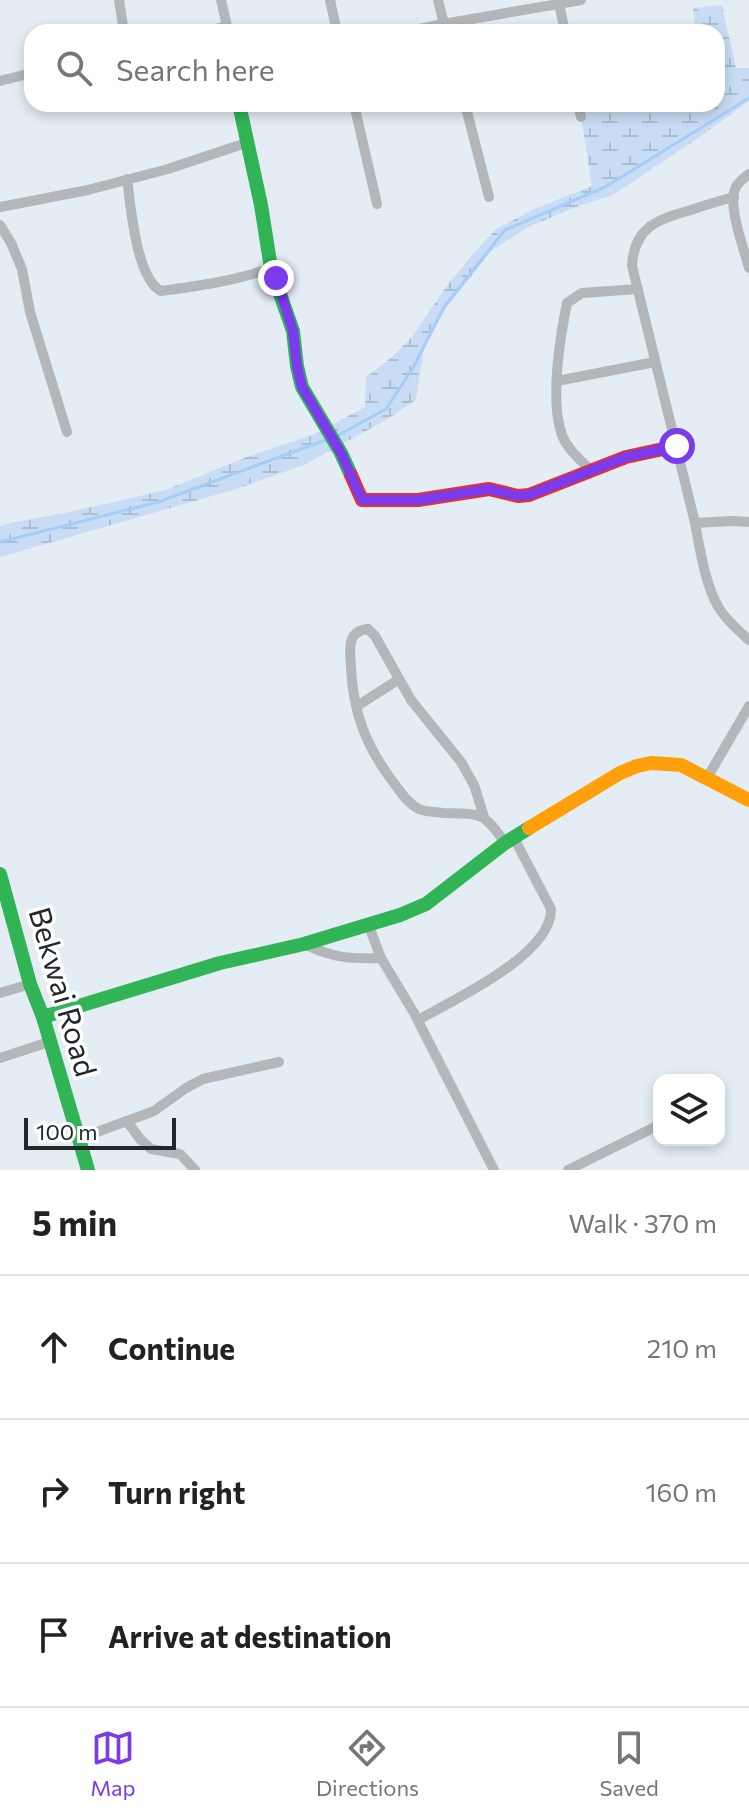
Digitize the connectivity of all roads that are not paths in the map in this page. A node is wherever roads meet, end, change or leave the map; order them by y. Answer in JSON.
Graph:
{"nodes":[{"id":1,"x":119,"y":0,"type":"edge"},
{"id":2,"x":221,"y":0,"type":"edge"},
{"id":3,"x":330,"y":0,"type":"edge"},
{"id":4,"x":438,"y":0,"type":"edge"},
{"id":5,"x":581,"y":0,"type":"edge"},
{"id":6,"x":559,"y":4,"type":"junction"},
{"id":7,"x":123,"y":24,"type":"edge"},
{"id":8,"x":226,"y":24,"type":"edge"},
{"id":9,"x":335,"y":24,"type":"edge"},
{"id":10,"x":443,"y":24,"type":"edge"},
{"id":11,"x":463,"y":24,"type":"edge"},
{"id":12,"x":563,"y":24,"type":"edge"},
{"id":13,"x":24,"y":75,"type":"edge"},
{"id":14,"x":0,"y":81,"type":"edge"},
{"id":15,"x":240,"y":112,"type":"edge"},
{"id":16,"x":356,"y":112,"type":"edge"},
{"id":17,"x":467,"y":112,"type":"edge"},
{"id":18,"x":580,"y":112,"type":"edge"},
{"id":19,"x":581,"y":117,"type":"dead end"},
{"id":20,"x":246,"y":143,"type":"junction"},
{"id":21,"x":749,"y":174,"type":"edge"},
{"id":22,"x":127,"y":179,"type":"junction"},
{"id":23,"x":489,"y":197,"type":"dead end"},
{"id":24,"x":734,"y":197,"type":"junction"},
{"id":25,"x":377,"y":204,"type":"dead end"},
{"id":26,"x":0,"y":207,"type":"edge"},
{"id":27,"x":0,"y":225,"type":"edge"},
{"id":28,"x":271,"y":268,"type":"junction"},
{"id":29,"x":749,"y":268,"type":"edge"},
{"id":30,"x":638,"y":289,"type":"junction"},
{"id":31,"x":655,"y":362,"type":"junction"},
{"id":32,"x":557,"y":381,"type":"junction"},
{"id":33,"x":67,"y":432,"type":"dead end"},
{"id":34,"x":677,"y":446,"type":"junction"},
{"id":35,"x":590,"y":470,"type":"junction"},
{"id":36,"x":749,"y":522,"type":"edge"},
{"id":37,"x":695,"y":523,"type":"junction"},
{"id":38,"x":749,"y":640,"type":"edge"},
{"id":39,"x":398,"y":680,"type":"junction"},
{"id":40,"x":357,"y":706,"type":"junction"},
{"id":41,"x":749,"y":706,"type":"edge"},
{"id":42,"x":707,"y":778,"type":"junction"},
{"id":43,"x":749,"y":800,"type":"edge"},
{"id":44,"x":484,"y":817,"type":"junction"},
{"id":45,"x":510,"y":840,"type":"junction"},
{"id":46,"x":0,"y":874,"type":"edge"},
{"id":47,"x":368,"y":924,"type":"junction"},
{"id":48,"x":304,"y":944,"type":"junction"},
{"id":49,"x":381,"y":958,"type":"junction"},
{"id":50,"x":30,"y":984,"type":"junction"},
{"id":51,"x":0,"y":993,"type":"edge"},
{"id":52,"x":43,"y":1017,"type":"junction"},
{"id":53,"x":418,"y":1020,"type":"junction"},
{"id":54,"x":49,"y":1042,"type":"junction"},
{"id":55,"x":0,"y":1058,"type":"edge"},
{"id":56,"x":279,"y":1062,"type":"dead end"},
{"id":57,"x":127,"y":1121,"type":"junction"},
{"id":58,"x":653,"y":1128,"type":"edge"},
{"id":59,"x":78,"y":1139,"type":"junction"},
{"id":60,"x":88,"y":1170,"type":"edge"},
{"id":61,"x":195,"y":1170,"type":"edge"},
{"id":62,"x":494,"y":1170,"type":"edge"},
{"id":63,"x":568,"y":1170,"type":"edge"}],
"edges":[{"from":1,"to":7,"type":"street"},
{"from":2,"to":8,"type":"street"},
{"from":3,"to":9,"type":"street"},
{"from":4,"to":10,"type":"street"},
{"from":5,"to":6,"type":"street"},
{"from":6,"to":11,"type":"street"},
{"from":6,"to":12,"type":"street"},
{"from":13,"to":14,"type":"street"},
{"from":15,"to":20,"type":"main road"},
{"from":16,"to":25,"type":"street"},
{"from":17,"to":23,"type":"street"},
{"from":18,"to":19,"type":"street"},
{"from":20,"to":22,"type":"street"},
{"from":20,"to":28,"type":"main road"},
{"from":21,"to":24,"type":"street"},
{"from":22,"to":26,"type":"street"},
{"from":22,"to":28,"type":"street"},
{"from":24,"to":29,"type":"street"},
{"from":24,"to":30,"type":"street"},
{"from":27,"to":33,"type":"street"},
{"from":28,"to":35,"type":"main road"},
{"from":30,"to":31,"type":"street"},
{"from":30,"to":32,"type":"street"},
{"from":31,"to":32,"type":"street"},
{"from":31,"to":34,"type":"street"},
{"from":32,"to":35,"type":"street"},
{"from":34,"to":35,"type":"main road"},
{"from":34,"to":37,"type":"street"},
{"from":36,"to":37,"type":"street"},
{"from":37,"to":38,"type":"street"},
{"from":39,"to":40,"type":"street"},
{"from":39,"to":40,"type":"street"},
{"from":39,"to":44,"type":"street"},
{"from":40,"to":44,"type":"street"},
{"from":41,"to":42,"type":"street"},
{"from":42,"to":43,"type":"main road"},
{"from":42,"to":45,"type":"main road"},
{"from":44,"to":45,"type":"street"},
{"from":45,"to":47,"type":"main road"},
{"from":45,"to":53,"type":"street"},
{"from":46,"to":50,"type":"main road","name":"Bekwai Road"},
{"from":47,"to":48,"type":"main road"},
{"from":47,"to":49,"type":"street"},
{"from":48,"to":49,"type":"street"},
{"from":48,"to":52,"type":"main road"},
{"from":49,"to":53,"type":"street"},
{"from":50,"to":51,"type":"street"},
{"from":50,"to":52,"type":"main road","name":"Bekwai Road"},
{"from":52,"to":54,"type":"main road","name":"Bekwai Road"},
{"from":53,"to":62,"type":"street"},
{"from":54,"to":55,"type":"street"},
{"from":54,"to":59,"type":"main road","name":"Bekwai Road"},
{"from":56,"to":57,"type":"street"},
{"from":57,"to":59,"type":"street"},
{"from":57,"to":61,"type":"street"},
{"from":58,"to":63,"type":"street"},
{"from":59,"to":60,"type":"main road","name":"Bekwai Road"}]}
